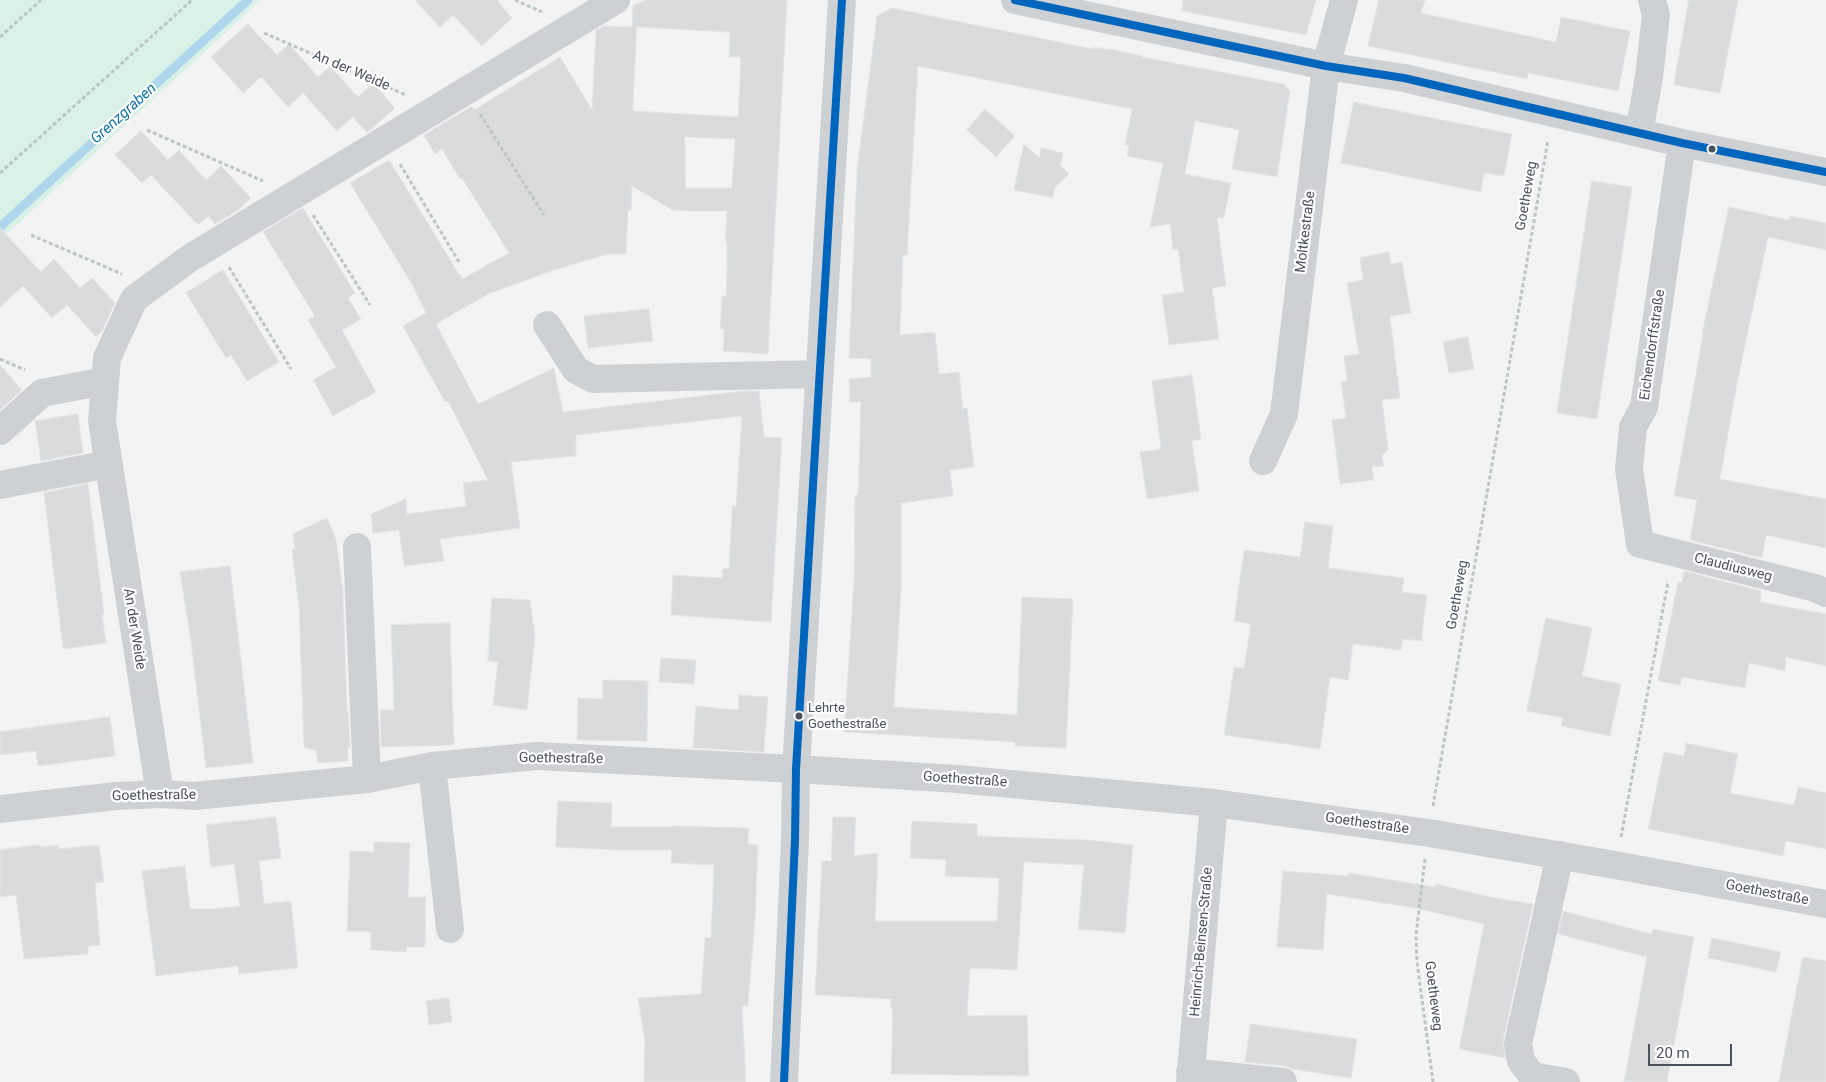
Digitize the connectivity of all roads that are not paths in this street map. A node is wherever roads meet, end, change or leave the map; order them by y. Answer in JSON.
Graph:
{"nodes":[{"id":1,"x":616,"y":0,"type":"edge"},
{"id":2,"x":842,"y":0,"type":"edge"},
{"id":3,"x":1014,"y":0,"type":"edge"},
{"id":4,"x":1344,"y":0,"type":"edge"},
{"id":5,"x":1652,"y":0,"type":"edge"},
{"id":6,"x":1326,"y":66,"type":"junction"},
{"id":7,"x":1639,"y":133,"type":"junction"},
{"id":8,"x":1682,"y":143,"type":"junction"},
{"id":9,"x":1826,"y":172,"type":"edge"},
{"id":10,"x":547,"y":325,"type":"dead end"},
{"id":11,"x":819,"y":374,"type":"junction"},
{"id":12,"x":105,"y":381,"type":"junction"},
{"id":13,"x":0,"y":431,"type":"edge"},
{"id":14,"x":1263,"y":461,"type":"dead end"},
{"id":15,"x":109,"y":464,"type":"junction"},
{"id":16,"x":0,"y":485,"type":"edge"},
{"id":17,"x":1640,"y":544,"type":"joint"},
{"id":18,"x":357,"y":547,"type":"dead end"},
{"id":19,"x":1826,"y":593,"type":"edge"},
{"id":20,"x":432,"y":766,"type":"junction"},
{"id":21,"x":796,"y":769,"type":"junction"},
{"id":22,"x":367,"y":779,"type":"junction"},
{"id":23,"x":160,"y":794,"type":"junction"},
{"id":24,"x":1214,"y":803,"type":"junction"},
{"id":25,"x":0,"y":809,"type":"edge"},
{"id":26,"x":1560,"y":855,"type":"junction"},
{"id":27,"x":1826,"y":904,"type":"edge"},
{"id":28,"x":450,"y":929,"type":"dead end"},
{"id":29,"x":1190,"y":1077,"type":"edge"},
{"id":30,"x":784,"y":1082,"type":"edge"},
{"id":31,"x":1283,"y":1082,"type":"edge"},
{"id":32,"x":1566,"y":1082,"type":"edge"}],
"edges":[{"from":1,"to":12,"type":"street","name":"An der Weide"},
{"from":2,"to":11,"type":"street"},
{"from":3,"to":6,"type":"street"},
{"from":4,"to":6,"type":"street","name":"Moltkestraße"},
{"from":5,"to":7,"type":"street"},
{"from":6,"to":7,"type":"street"},
{"from":6,"to":14,"type":"street","name":"Moltkestraße"},
{"from":7,"to":8,"type":"street"},
{"from":8,"to":9,"type":"street"},
{"from":8,"to":17,"type":"street","name":"Eichendorffstraße"},
{"from":10,"to":11,"type":"street"},
{"from":11,"to":21,"type":"street"},
{"from":12,"to":13,"type":"street"},
{"from":12,"to":15,"type":"street","name":"An der Weide"},
{"from":15,"to":16,"type":"street"},
{"from":15,"to":23,"type":"street","name":"An der Weide"},
{"from":17,"to":19,"type":"street","name":"Claudiusweg"},
{"from":18,"to":22,"type":"street"},
{"from":20,"to":21,"type":"street","name":"Goethestraße"},
{"from":20,"to":22,"type":"street","name":"Goethestraße"},
{"from":20,"to":28,"type":"street"},
{"from":21,"to":24,"type":"street","name":"Goethestraße"},
{"from":21,"to":30,"type":"street"},
{"from":22,"to":23,"type":"street","name":"Goethestraße"},
{"from":23,"to":25,"type":"street","name":"Goethestraße"},
{"from":24,"to":26,"type":"street","name":"Goethestraße"},
{"from":24,"to":29,"type":"street","name":"Heinrich-Beinsen-Straße"},
{"from":26,"to":27,"type":"street","name":"Goethestraße"},
{"from":26,"to":32,"type":"street"},
{"from":29,"to":31,"type":"street"}]}
